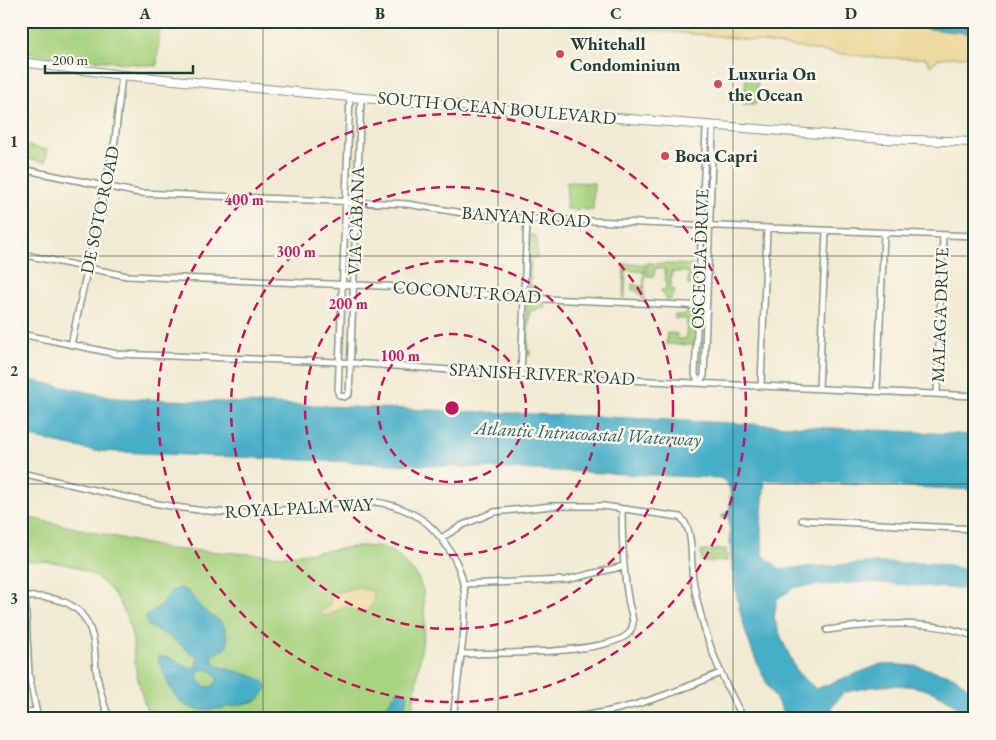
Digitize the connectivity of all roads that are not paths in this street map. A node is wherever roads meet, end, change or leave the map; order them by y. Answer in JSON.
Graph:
{"nodes":[{"id":1,"x":21,"y":62,"type":"edge"},
{"id":2,"x":122,"y":75,"type":"junction"},
{"id":3,"x":350,"y":97,"type":"junction"},
{"id":4,"x":361,"y":97,"type":"junction"},
{"id":5,"x":710,"y":125,"type":"junction"},
{"id":6,"x":975,"y":142,"type":"edge"},
{"id":7,"x":21,"y":169,"type":"edge"},
{"id":8,"x":106,"y":187,"type":"junction"},
{"id":9,"x":345,"y":202,"type":"junction"},
{"id":10,"x":356,"y":202,"type":"junction"},
{"id":11,"x":527,"y":219,"type":"junction"},
{"id":12,"x":702,"y":226,"type":"junction"},
{"id":13,"x":709,"y":227,"type":"junction"},
{"id":14,"x":767,"y":229,"type":"junction"},
{"id":15,"x":826,"y":231,"type":"junction"},
{"id":16,"x":884,"y":234,"type":"junction"},
{"id":17,"x":975,"y":236,"type":"edge"},
{"id":18,"x":943,"y":237,"type":"junction"},
{"id":19,"x":21,"y":254,"type":"edge"},
{"id":20,"x":88,"y":268,"type":"junction"},
{"id":21,"x":342,"y":284,"type":"junction"},
{"id":22,"x":353,"y":285,"type":"junction"},
{"id":23,"x":524,"y":298,"type":"junction"},
{"id":24,"x":698,"y":305,"type":"junction"},
{"id":25,"x":706,"y":306,"type":"junction"},
{"id":26,"x":21,"y":334,"type":"edge"},
{"id":27,"x":71,"y":345,"type":"junction"},
{"id":28,"x":339,"y":362,"type":"junction"},
{"id":29,"x":350,"y":363,"type":"junction"},
{"id":30,"x":521,"y":375,"type":"junction"},
{"id":31,"x":699,"y":382,"type":"junction"},
{"id":32,"x":760,"y":385,"type":"junction"},
{"id":33,"x":819,"y":388,"type":"junction"},
{"id":34,"x":877,"y":390,"type":"junction"},
{"id":35,"x":937,"y":393,"type":"junction"},
{"id":36,"x":975,"y":396,"type":"edge"},
{"id":37,"x":21,"y":473,"type":"edge"},
{"id":38,"x":622,"y":509,"type":"junction"},
{"id":39,"x":802,"y":520,"type":"dead end"},
{"id":40,"x":975,"y":529,"type":"edge"},
{"id":41,"x":441,"y":538,"type":"junction"},
{"id":42,"x":624,"y":566,"type":"junction"},
{"id":43,"x":464,"y":584,"type":"junction"},
{"id":44,"x":23,"y":597,"type":"edge"},
{"id":45,"x":827,"y":630,"type":"dead end"},
{"id":46,"x":975,"y":637,"type":"edge"},
{"id":47,"x":461,"y":654,"type":"junction"},
{"id":48,"x":720,"y":673,"type":"junction"},
{"id":49,"x":36,"y":710,"type":"junction"},
{"id":50,"x":21,"y":714,"type":"edge"},
{"id":51,"x":38,"y":719,"type":"edge"},
{"id":52,"x":109,"y":719,"type":"edge"},
{"id":53,"x":453,"y":719,"type":"edge"},
{"id":54,"x":546,"y":719,"type":"edge"},
{"id":55,"x":744,"y":719,"type":"edge"}],
"edges":[{"from":1,"to":2,"type":"main road","name":"SOUTH OCEAN BOULEVARD"},
{"from":2,"to":3,"type":"main road","name":"SOUTH OCEAN BOULEVARD"},
{"from":2,"to":8,"type":"street","name":"DE SOTO ROAD"},
{"from":3,"to":4,"type":"main road","name":"SOUTH OCEAN BOULEVARD"},
{"from":3,"to":9,"type":"street","name":"VIA CABANA"},
{"from":4,"to":5,"type":"main road","name":"SOUTH OCEAN BOULEVARD"},
{"from":4,"to":10,"type":"street","name":"VIA CABANA"},
{"from":5,"to":6,"type":"main road","name":"SOUTH OCEAN BOULEVARD"},
{"from":5,"to":12,"type":"street","name":"OSCEOLA DRIVE"},
{"from":5,"to":13,"type":"street","name":"OSCEOLA DRIVE"},
{"from":7,"to":8,"type":"street","name":"BANYAN ROAD"},
{"from":8,"to":9,"type":"street","name":"BANYAN ROAD"},
{"from":8,"to":20,"type":"street","name":"DE SOTO ROAD"},
{"from":9,"to":10,"type":"street","name":"BANYAN ROAD"},
{"from":9,"to":21,"type":"street","name":"VIA CABANA"},
{"from":10,"to":11,"type":"street","name":"BANYAN ROAD"},
{"from":10,"to":22,"type":"street","name":"VIA CABANA"},
{"from":11,"to":12,"type":"street","name":"BANYAN ROAD"},
{"from":11,"to":23,"type":"street"},
{"from":12,"to":13,"type":"street","name":"BANYAN ROAD"},
{"from":12,"to":24,"type":"street","name":"OSCEOLA DRIVE"},
{"from":13,"to":14,"type":"street","name":"BANYAN ROAD"},
{"from":13,"to":25,"type":"street","name":"OSCEOLA DRIVE"},
{"from":14,"to":15,"type":"street","name":"BANYAN ROAD"},
{"from":14,"to":32,"type":"street"},
{"from":15,"to":16,"type":"street","name":"BANYAN ROAD"},
{"from":15,"to":33,"type":"street"},
{"from":16,"to":18,"type":"street","name":"BANYAN ROAD"},
{"from":16,"to":34,"type":"street"},
{"from":17,"to":18,"type":"street","name":"BANYAN ROAD"},
{"from":18,"to":35,"type":"street","name":"MALAGA DRIVE"},
{"from":19,"to":20,"type":"street","name":"COCONUT ROAD"},
{"from":20,"to":21,"type":"street","name":"COCONUT ROAD"},
{"from":20,"to":27,"type":"street","name":"DE SOTO ROAD"},
{"from":21,"to":22,"type":"street","name":"COCONUT ROAD"},
{"from":21,"to":28,"type":"street","name":"VIA CABANA"},
{"from":22,"to":23,"type":"street","name":"COCONUT ROAD"},
{"from":22,"to":29,"type":"street","name":"VIA CABANA"},
{"from":23,"to":24,"type":"street","name":"COCONUT ROAD"},
{"from":23,"to":30,"type":"street"},
{"from":24,"to":25,"type":"street","name":"COCONUT ROAD"},
{"from":24,"to":31,"type":"street","name":"OSCEOLA DRIVE"},
{"from":25,"to":31,"type":"street","name":"OSCEOLA DRIVE"},
{"from":26,"to":27,"type":"street","name":"SPANISH RIVER ROAD"},
{"from":27,"to":28,"type":"street","name":"SPANISH RIVER ROAD"},
{"from":28,"to":29,"type":"street","name":"SPANISH RIVER ROAD"},
{"from":28,"to":29,"type":"street","name":"VIA CABANA"},
{"from":29,"to":30,"type":"street","name":"SPANISH RIVER ROAD"},
{"from":30,"to":31,"type":"street","name":"SPANISH RIVER ROAD"},
{"from":31,"to":32,"type":"street","name":"SPANISH RIVER ROAD"},
{"from":32,"to":33,"type":"street","name":"SPANISH RIVER ROAD"},
{"from":33,"to":34,"type":"street","name":"SPANISH RIVER ROAD"},
{"from":34,"to":35,"type":"street","name":"SPANISH RIVER ROAD"},
{"from":35,"to":36,"type":"street","name":"SPANISH RIVER ROAD"},
{"from":37,"to":41,"type":"street","name":"ROYAL PALM WAY"},
{"from":38,"to":41,"type":"street"},
{"from":38,"to":42,"type":"street"},
{"from":38,"to":48,"type":"street"},
{"from":39,"to":40,"type":"street"},
{"from":41,"to":43,"type":"street","name":"ROYAL PALM WAY"},
{"from":42,"to":43,"type":"street"},
{"from":42,"to":47,"type":"street"},
{"from":43,"to":47,"type":"street","name":"ROYAL PALM WAY"},
{"from":44,"to":49,"type":"street"},
{"from":44,"to":52,"type":"street"},
{"from":45,"to":46,"type":"street"},
{"from":47,"to":53,"type":"street","name":"ROYAL PALM WAY"},
{"from":48,"to":54,"type":"street"},
{"from":48,"to":55,"type":"street"},
{"from":49,"to":50,"type":"street"},
{"from":49,"to":51,"type":"street"}]}
